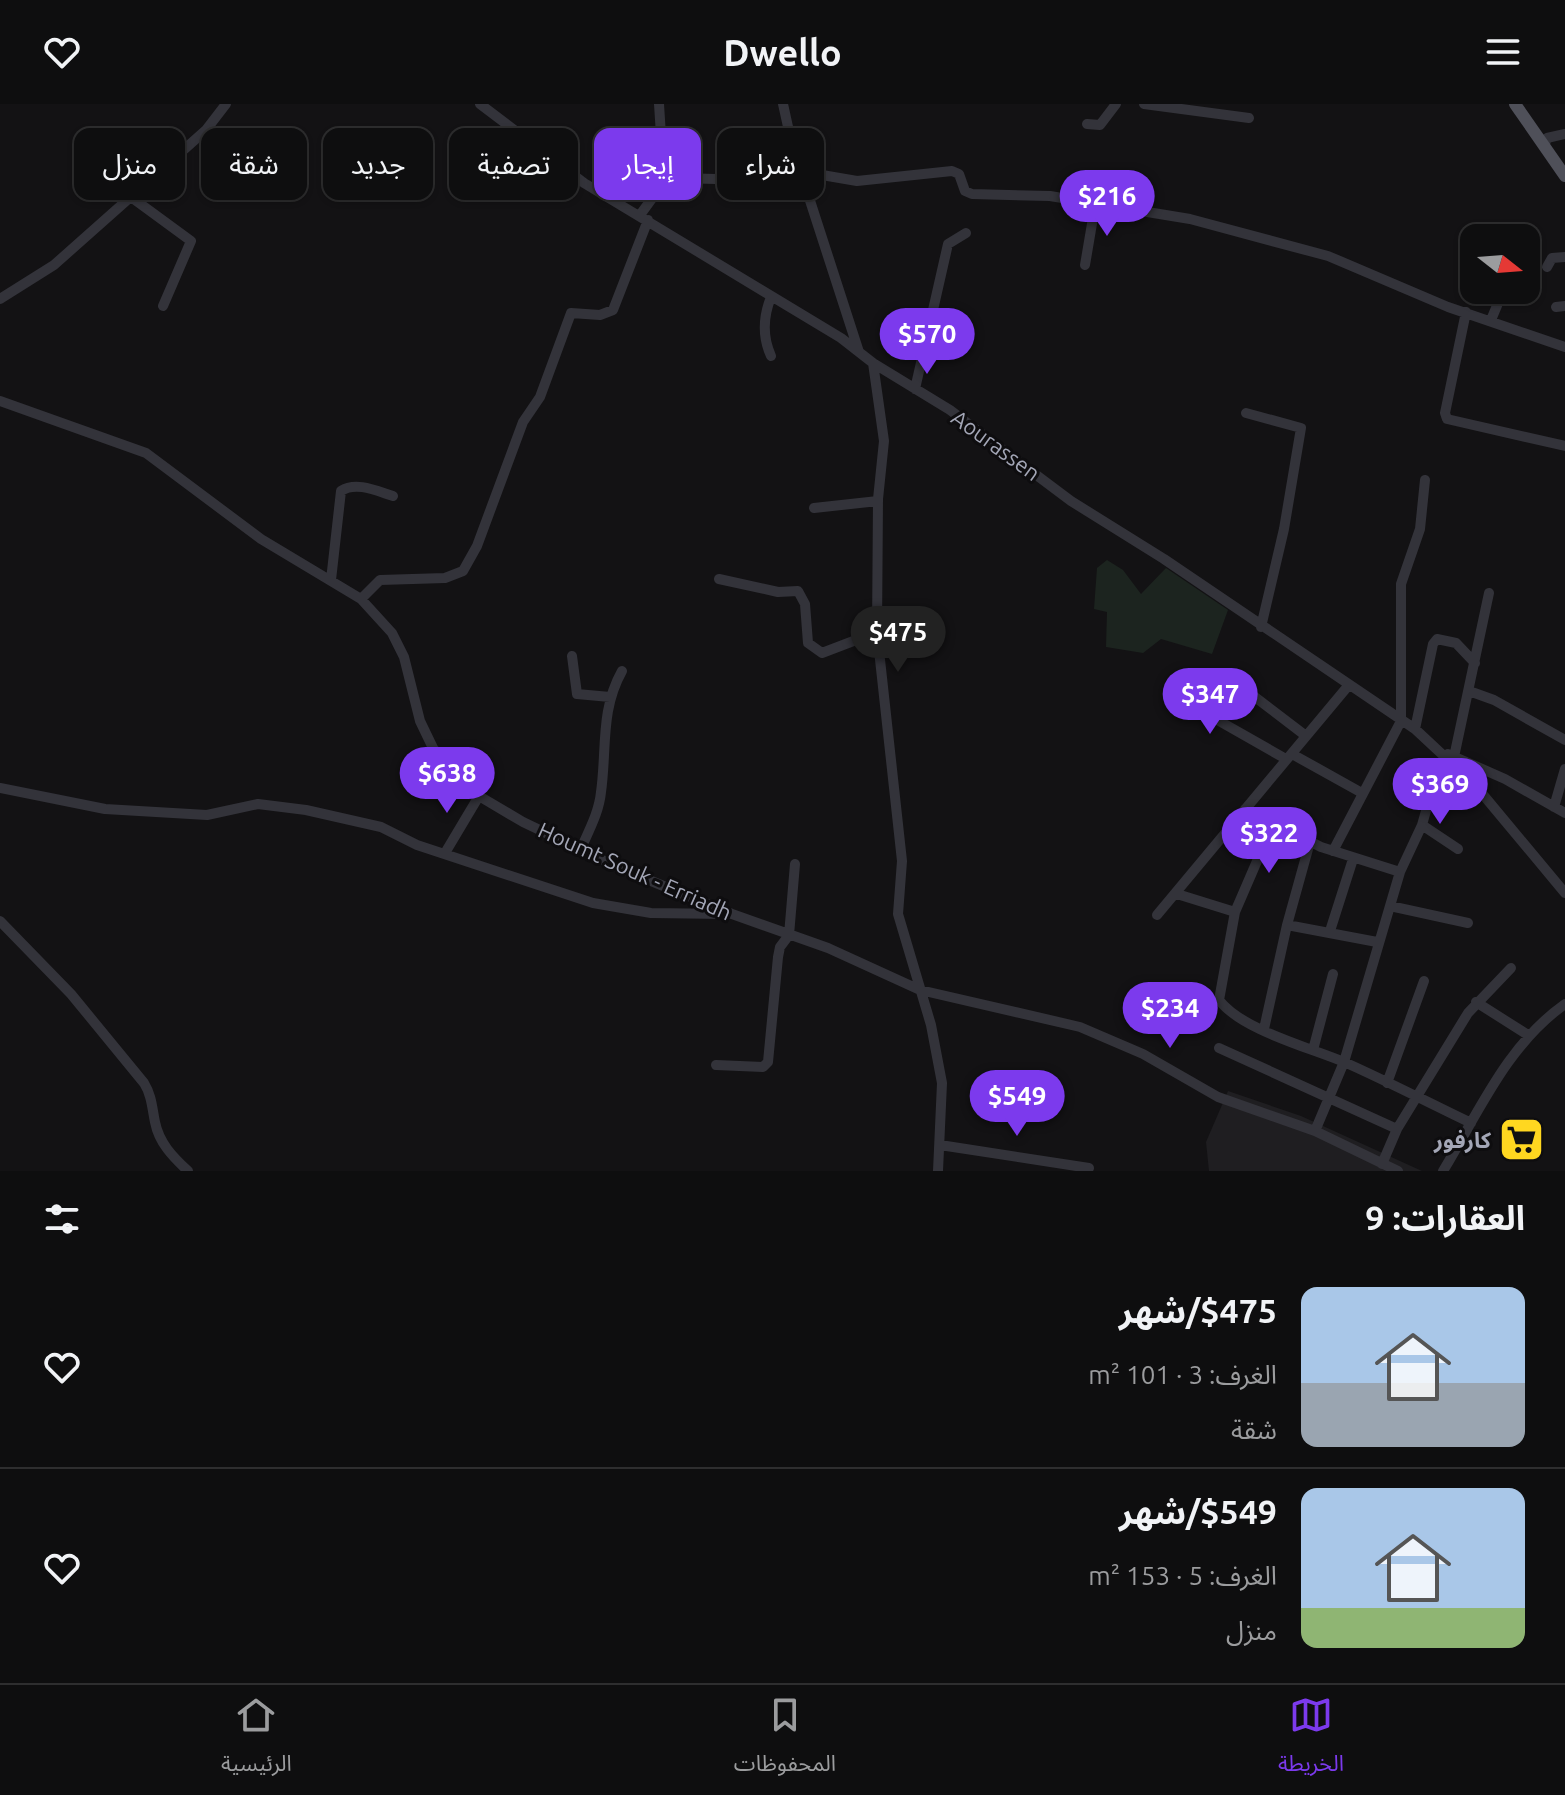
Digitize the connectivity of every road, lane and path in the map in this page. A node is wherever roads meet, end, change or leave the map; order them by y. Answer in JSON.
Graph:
{"nodes":[{"id":1,"x":226,"y":104,"type":"edge"},
{"id":2,"x":480,"y":104,"type":"edge"},
{"id":3,"x":659,"y":104,"type":"edge"},
{"id":4,"x":783,"y":104,"type":"edge"},
{"id":5,"x":1116,"y":104,"type":"edge"},
{"id":6,"x":1144,"y":104,"type":"edge"},
{"id":7,"x":1515,"y":104,"type":"edge"},
{"id":8,"x":1525,"y":104,"type":"edge"},
{"id":9,"x":1249,"y":118,"type":"dead end"},
{"id":10,"x":1530,"y":122,"type":"junction"},
{"id":11,"x":1087,"y":124,"type":"dead end"},
{"id":12,"x":661,"y":128,"type":"edge"},
{"id":13,"x":789,"y":128,"type":"edge"},
{"id":14,"x":1565,"y":134,"type":"edge"},
{"id":15,"x":1545,"y":144,"type":"junction"},
{"id":16,"x":185,"y":149,"type":"edge"},
{"id":17,"x":824,"y":175,"type":"edge"},
{"id":18,"x":1565,"y":176,"type":"edge"},
{"id":19,"x":128,"y":200,"type":"edge"},
{"id":20,"x":135,"y":200,"type":"edge"},
{"id":21,"x":654,"y":200,"type":"edge"},
{"id":22,"x":809,"y":200,"type":"edge"},
{"id":23,"x":1095,"y":206,"type":"junction"},
{"id":24,"x":644,"y":218,"type":"junction"},
{"id":25,"x":966,"y":233,"type":"dead end"},
{"id":26,"x":1565,"y":257,"type":"edge"},
{"id":27,"x":1085,"y":265,"type":"dead end"},
{"id":28,"x":1547,"y":267,"type":"dead end"},
{"id":29,"x":771,"y":297,"type":"junction"},
{"id":30,"x":0,"y":299,"type":"edge"},
{"id":31,"x":1498,"y":304,"type":"edge"},
{"id":32,"x":163,"y":306,"type":"dead end"},
{"id":33,"x":1466,"y":312,"type":"junction"},
{"id":34,"x":1491,"y":320,"type":"junction"},
{"id":35,"x":1565,"y":347,"type":"edge"},
{"id":36,"x":859,"y":352,"type":"junction"},
{"id":37,"x":771,"y":356,"type":"dead end"},
{"id":38,"x":873,"y":363,"type":"junction"},
{"id":39,"x":915,"y":389,"type":"junction"},
{"id":40,"x":0,"y":401,"type":"edge"},
{"id":41,"x":1246,"y":413,"type":"dead end"},
{"id":42,"x":1565,"y":446,"type":"edge"},
{"id":43,"x":1425,"y":480,"type":"dead end"},
{"id":44,"x":393,"y":496,"type":"dead end"},
{"id":45,"x":878,"y":501,"type":"junction"},
{"id":46,"x":814,"y":508,"type":"dead end"},
{"id":47,"x":719,"y":579,"type":"dead end"},
{"id":48,"x":331,"y":580,"type":"junction"},
{"id":49,"x":1489,"y":593,"type":"dead end"},
{"id":50,"x":361,"y":599,"type":"junction"},
{"id":51,"x":1261,"y":627,"type":"junction"},
{"id":52,"x":877,"y":632,"type":"junction"},
{"id":53,"x":572,"y":656,"type":"dead end"},
{"id":54,"x":1475,"y":663,"type":"junction"},
{"id":55,"x":622,"y":671,"type":"dead end"},
{"id":56,"x":1193,"y":682,"type":"dead end"},
{"id":57,"x":1348,"y":686,"type":"junction"},
{"id":58,"x":1469,"y":691,"type":"junction"},
{"id":59,"x":1251,"y":694,"type":"dead end"},
{"id":60,"x":610,"y":697,"type":"junction"},
{"id":61,"x":1401,"y":721,"type":"junction"},
{"id":62,"x":1415,"y":729,"type":"junction"},
{"id":63,"x":1306,"y":736,"type":"junction"},
{"id":64,"x":1565,"y":740,"type":"edge"},
{"id":65,"x":1289,"y":757,"type":"junction"},
{"id":66,"x":1449,"y":757,"type":"junction"},
{"id":67,"x":1565,"y":769,"type":"edge"},
{"id":68,"x":1486,"y":770,"type":"junction"},
{"id":69,"x":1475,"y":785,"type":"junction"},
{"id":70,"x":0,"y":788,"type":"edge"},
{"id":71,"x":1362,"y":793,"type":"junction"},
{"id":72,"x":479,"y":796,"type":"junction"},
{"id":73,"x":1554,"y":807,"type":"junction"},
{"id":74,"x":1245,"y":809,"type":"junction"},
{"id":75,"x":1565,"y":813,"type":"edge"},
{"id":76,"x":1273,"y":824,"type":"junction"},
{"id":77,"x":1422,"y":825,"type":"junction"},
{"id":78,"x":1310,"y":842,"type":"junction"},
{"id":79,"x":1458,"y":849,"type":"dead end"},
{"id":80,"x":580,"y":851,"type":"junction"},
{"id":81,"x":1333,"y":851,"type":"junction"},
{"id":82,"x":445,"y":853,"type":"junction"},
{"id":83,"x":1353,"y":859,"type":"junction"},
{"id":84,"x":795,"y":864,"type":"dead end"},
{"id":85,"x":1400,"y":872,"type":"junction"},
{"id":86,"x":1565,"y":893,"type":"edge"},
{"id":87,"x":1177,"y":894,"type":"junction"},
{"id":88,"x":1390,"y":906,"type":"junction"},
{"id":89,"x":1235,"y":912,"type":"junction"},
{"id":90,"x":732,"y":914,"type":"junction"},
{"id":91,"x":1157,"y":915,"type":"dead end"},
{"id":92,"x":0,"y":921,"type":"edge"},
{"id":93,"x":1468,"y":923,"type":"dead end"},
{"id":94,"x":1287,"y":925,"type":"junction"},
{"id":95,"x":1330,"y":931,"type":"junction"},
{"id":96,"x":789,"y":935,"type":"junction"},
{"id":97,"x":1377,"y":942,"type":"junction"},
{"id":98,"x":1511,"y":968,"type":"dead end"},
{"id":99,"x":1333,"y":974,"type":"dead end"},
{"id":100,"x":1424,"y":981,"type":"dead end"},
{"id":101,"x":920,"y":990,"type":"junction"},
{"id":102,"x":1476,"y":1002,"type":"junction"},
{"id":103,"x":1565,"y":1004,"type":"edge"},
{"id":104,"x":1264,"y":1029,"type":"junction"},
{"id":105,"x":1528,"y":1035,"type":"junction"},
{"id":106,"x":1219,"y":1048,"type":"dead end"},
{"id":107,"x":1313,"y":1050,"type":"junction"},
{"id":108,"x":1344,"y":1062,"type":"junction"},
{"id":109,"x":716,"y":1065,"type":"dead end"},
{"id":110,"x":1387,"y":1083,"type":"junction"},
{"id":111,"x":1330,"y":1097,"type":"junction"},
{"id":112,"x":1417,"y":1097,"type":"junction"},
{"id":113,"x":1471,"y":1123,"type":"junction"},
{"id":114,"x":1397,"y":1129,"type":"junction"},
{"id":115,"x":1315,"y":1131,"type":"junction"},
{"id":116,"x":940,"y":1145,"type":"junction"},
{"id":117,"x":1382,"y":1164,"type":"junction"},
{"id":118,"x":1089,"y":1168,"type":"dead end"},
{"id":119,"x":188,"y":1171,"type":"edge"},
{"id":120,"x":938,"y":1171,"type":"edge"},
{"id":121,"x":1398,"y":1171,"type":"edge"},
{"id":122,"x":1443,"y":1171,"type":"edge"}],
"edges":[{"from":1,"to":16,"type":"street"},
{"from":2,"to":24,"type":"street","name":"Aourassen"},
{"from":3,"to":12,"type":"street"},
{"from":4,"to":13,"type":"street"},
{"from":5,"to":11,"type":"street"},
{"from":6,"to":9,"type":"street"},
{"from":7,"to":10,"type":"main road"},
{"from":8,"to":10,"type":"street"},
{"from":10,"to":15,"type":"main road"},
{"from":14,"to":15,"type":"street"},
{"from":15,"to":18,"type":"main road"},
{"from":17,"to":23,"type":"street"},
{"from":19,"to":30,"type":"street"},
{"from":20,"to":32,"type":"street"},
{"from":21,"to":24,"type":"street"},
{"from":22,"to":36,"type":"street"},
{"from":23,"to":27,"type":"street"},
{"from":23,"to":33,"type":"street"},
{"from":24,"to":29,"type":"street","name":"Aourassen"},
{"from":24,"to":50,"type":"street"},
{"from":25,"to":39,"type":"street"},
{"from":26,"to":28,"type":"street"},
{"from":29,"to":36,"type":"street","name":"Aourassen"},
{"from":29,"to":37,"type":"street"},
{"from":31,"to":34,"type":"street"},
{"from":33,"to":34,"type":"street"},
{"from":33,"to":42,"type":"street"},
{"from":34,"to":35,"type":"street"},
{"from":36,"to":38,"type":"street","name":"Aourassen"},
{"from":38,"to":39,"type":"street","name":"Aourassen"},
{"from":38,"to":45,"type":"street"},
{"from":39,"to":51,"type":"street","name":"Aourassen"},
{"from":40,"to":48,"type":"street","name":"Houmt Souk - Erriadh"},
{"from":41,"to":51,"type":"street"},
{"from":43,"to":61,"type":"street"},
{"from":44,"to":48,"type":"street"},
{"from":45,"to":46,"type":"street"},
{"from":45,"to":52,"type":"street"},
{"from":47,"to":52,"type":"street"},
{"from":48,"to":50,"type":"street","name":"Houmt Souk - Erriadh"},
{"from":49,"to":54,"type":"street"},
{"from":50,"to":72,"type":"street","name":"Houmt Souk - Erriadh"},
{"from":51,"to":57,"type":"street","name":"Aourassen"},
{"from":52,"to":101,"type":"street"},
{"from":53,"to":60,"type":"street"},
{"from":54,"to":58,"type":"street"},
{"from":54,"to":62,"type":"street"},
{"from":55,"to":60,"type":"street"},
{"from":56,"to":65,"type":"street"},
{"from":57,"to":61,"type":"street","name":"Aourassen"},
{"from":57,"to":63,"type":"street"},
{"from":58,"to":64,"type":"street"},
{"from":58,"to":66,"type":"street"},
{"from":59,"to":63,"type":"street"},
{"from":60,"to":80,"type":"street"},
{"from":61,"to":62,"type":"street","name":"Aourassen"},
{"from":61,"to":71,"type":"street"},
{"from":62,"to":66,"type":"street","name":"Aourassen"},
{"from":63,"to":65,"type":"street"},
{"from":65,"to":71,"type":"street"},
{"from":65,"to":74,"type":"street"},
{"from":66,"to":68,"type":"street"},
{"from":66,"to":69,"type":"street"},
{"from":66,"to":77,"type":"street"},
{"from":67,"to":73,"type":"street"},
{"from":68,"to":69,"type":"street"},
{"from":68,"to":73,"type":"street"},
{"from":69,"to":86,"type":"street"},
{"from":70,"to":82,"type":"street"},
{"from":71,"to":81,"type":"street"},
{"from":72,"to":80,"type":"street","name":"Houmt Souk - Erriadh"},
{"from":72,"to":82,"type":"street"},
{"from":73,"to":75,"type":"street"},
{"from":74,"to":76,"type":"street"},
{"from":74,"to":87,"type":"street"},
{"from":76,"to":78,"type":"street"},
{"from":76,"to":89,"type":"street"},
{"from":77,"to":79,"type":"street"},
{"from":77,"to":85,"type":"street"},
{"from":78,"to":81,"type":"street"},
{"from":78,"to":94,"type":"street"},
{"from":80,"to":90,"type":"street","name":"Houmt Souk - Erriadh"},
{"from":81,"to":83,"type":"street"},
{"from":82,"to":90,"type":"street"},
{"from":83,"to":85,"type":"street"},
{"from":83,"to":95,"type":"street"},
{"from":84,"to":96,"type":"street"},
{"from":85,"to":88,"type":"street"},
{"from":87,"to":89,"type":"street"},
{"from":87,"to":91,"type":"street"},
{"from":88,"to":93,"type":"street"},
{"from":88,"to":97,"type":"street"},
{"from":89,"to":104,"type":"street"},
{"from":90,"to":96,"type":"street","name":"Houmt Souk - Erriadh"},
{"from":92,"to":119,"type":"street"},
{"from":94,"to":95,"type":"street"},
{"from":94,"to":104,"type":"street"},
{"from":95,"to":97,"type":"street"},
{"from":96,"to":101,"type":"street","name":"Houmt Souk - Erriadh"},
{"from":96,"to":109,"type":"street"},
{"from":97,"to":108,"type":"street"},
{"from":98,"to":102,"type":"street"},
{"from":99,"to":107,"type":"street"},
{"from":100,"to":110,"type":"street"},
{"from":101,"to":115,"type":"street","name":"Houmt Souk - Erriadh"},
{"from":101,"to":116,"type":"street"},
{"from":102,"to":105,"type":"street"},
{"from":102,"to":112,"type":"street"},
{"from":103,"to":105,"type":"street"},
{"from":104,"to":107,"type":"street"},
{"from":105,"to":113,"type":"street"},
{"from":106,"to":111,"type":"street"},
{"from":107,"to":108,"type":"street"},
{"from":108,"to":110,"type":"street"},
{"from":108,"to":111,"type":"street"},
{"from":110,"to":112,"type":"street"},
{"from":111,"to":114,"type":"street"},
{"from":111,"to":115,"type":"street"},
{"from":112,"to":113,"type":"street"},
{"from":112,"to":114,"type":"street"},
{"from":113,"to":122,"type":"street"},
{"from":114,"to":117,"type":"street"},
{"from":115,"to":117,"type":"street","name":"Houmt Souk - Erriadh"},
{"from":116,"to":118,"type":"street"},
{"from":116,"to":120,"type":"street"},
{"from":117,"to":121,"type":"street","name":"Houmt Souk - Erriadh"}]}
